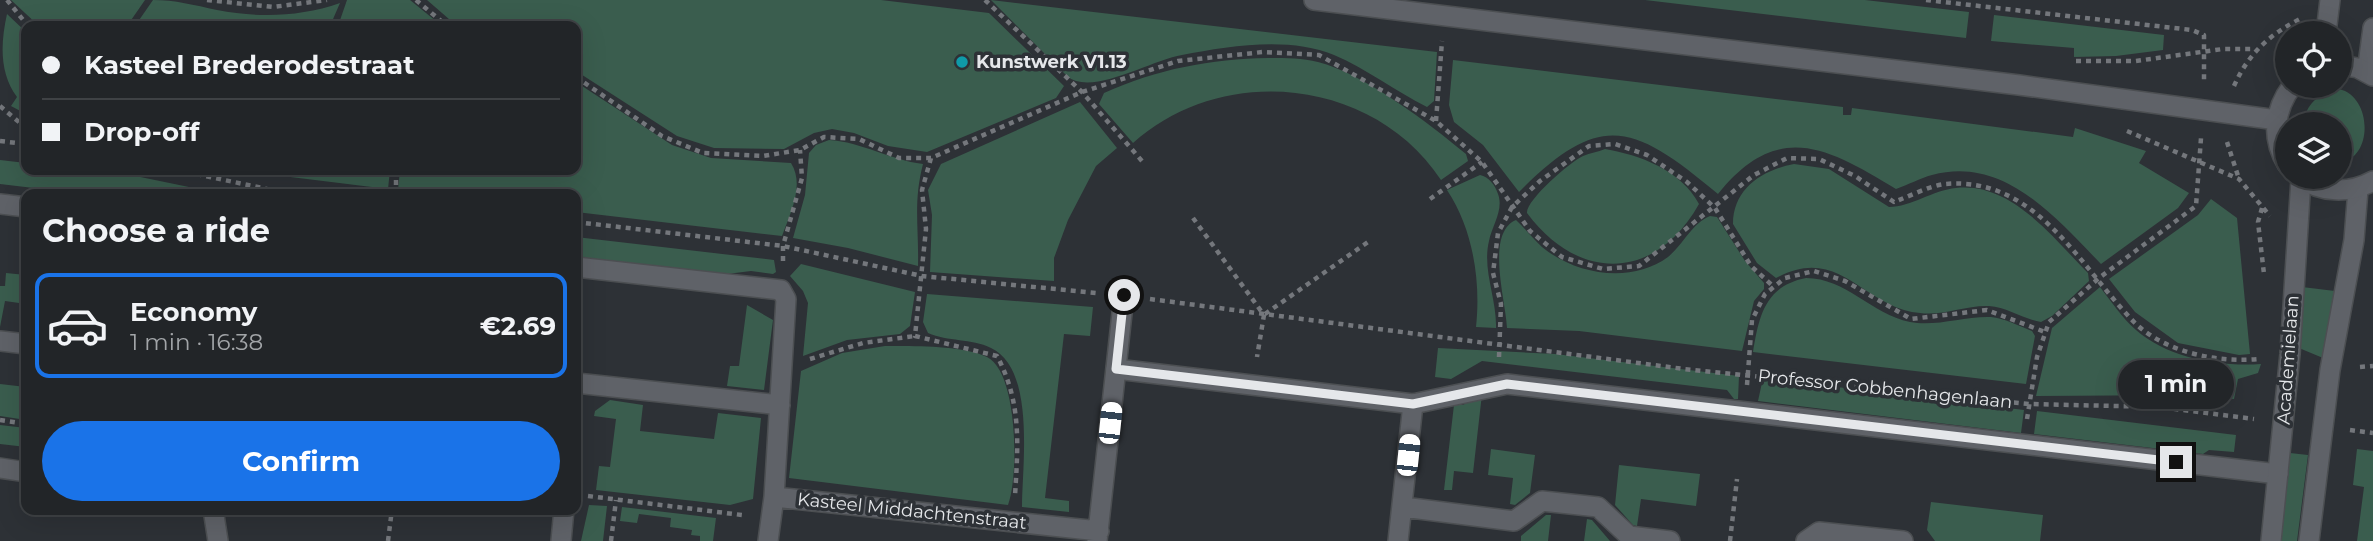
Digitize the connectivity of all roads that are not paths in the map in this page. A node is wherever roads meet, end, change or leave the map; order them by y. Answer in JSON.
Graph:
{"nodes":[{"id":1,"x":1314,"y":0,"type":"edge"},
{"id":2,"x":2330,"y":0,"type":"edge"},
{"id":3,"x":2327,"y":21,"type":"edge"},
{"id":4,"x":2373,"y":28,"type":"edge"},
{"id":5,"x":2352,"y":69,"type":"edge"},
{"id":6,"x":2370,"y":74,"type":"edge"},
{"id":7,"x":2275,"y":120,"type":"edge"},
{"id":8,"x":2365,"y":185,"type":"edge"},
{"id":9,"x":2299,"y":189,"type":"edge"},
{"id":10,"x":0,"y":204,"type":"edge"},
{"id":11,"x":21,"y":206,"type":"edge"},
{"id":12,"x":581,"y":268,"type":"edge"},
{"id":13,"x":1124,"y":295,"type":"dead end"},
{"id":14,"x":0,"y":341,"type":"edge"},
{"id":15,"x":21,"y":343,"type":"edge"},
{"id":16,"x":1116,"y":369,"type":"junction"},
{"id":17,"x":581,"y":387,"type":"edge"},
{"id":18,"x":1413,"y":404,"type":"junction"},
{"id":19,"x":780,"y":405,"type":"junction"},
{"id":20,"x":0,"y":468,"type":"edge"},
{"id":21,"x":21,"y":471,"type":"edge"},
{"id":22,"x":2278,"y":474,"type":"junction"},
{"id":23,"x":774,"y":497,"type":"junction"},
{"id":24,"x":1403,"y":507,"type":"junction"},
{"id":25,"x":215,"y":515,"type":"edge"},
{"id":26,"x":563,"y":515,"type":"edge"},
{"id":27,"x":1098,"y":536,"type":"edge"},
{"id":28,"x":218,"y":541,"type":"edge"},
{"id":29,"x":561,"y":541,"type":"edge"},
{"id":30,"x":768,"y":541,"type":"edge"},
{"id":31,"x":1398,"y":541,"type":"edge"},
{"id":32,"x":1670,"y":541,"type":"edge"},
{"id":33,"x":1806,"y":541,"type":"edge"},
{"id":34,"x":1903,"y":541,"type":"edge"},
{"id":35,"x":2271,"y":541,"type":"edge"},
{"id":36,"x":2309,"y":541,"type":"edge"}],
"edges":[{"from":1,"to":7,"type":"street"},
{"from":2,"to":3,"type":"street"},
{"from":4,"to":6,"type":"street"},
{"from":5,"to":6,"type":"street"},
{"from":8,"to":36,"type":"street"},
{"from":9,"to":22,"type":"street","name":"Academielaan"},
{"from":10,"to":11,"type":"street"},
{"from":12,"to":19,"type":"street","name":"Kasteel Middachtenstraat"},
{"from":13,"to":16,"type":"street"},
{"from":14,"to":15,"type":"street"},
{"from":16,"to":18,"type":"street"},
{"from":16,"to":27,"type":"street"},
{"from":17,"to":19,"type":"street"},
{"from":18,"to":22,"type":"street"},
{"from":18,"to":24,"type":"street"},
{"from":19,"to":23,"type":"street","name":"Kasteel Middachtenstraat"},
{"from":20,"to":21,"type":"street"},
{"from":22,"to":35,"type":"street","name":"Academielaan"},
{"from":23,"to":27,"type":"street","name":"Kasteel Middachtenstraat"},
{"from":23,"to":30,"type":"street"},
{"from":24,"to":31,"type":"street"},
{"from":24,"to":32,"type":"street"},
{"from":25,"to":28,"type":"street"},
{"from":26,"to":29,"type":"street"},
{"from":33,"to":34,"type":"street"}]}
